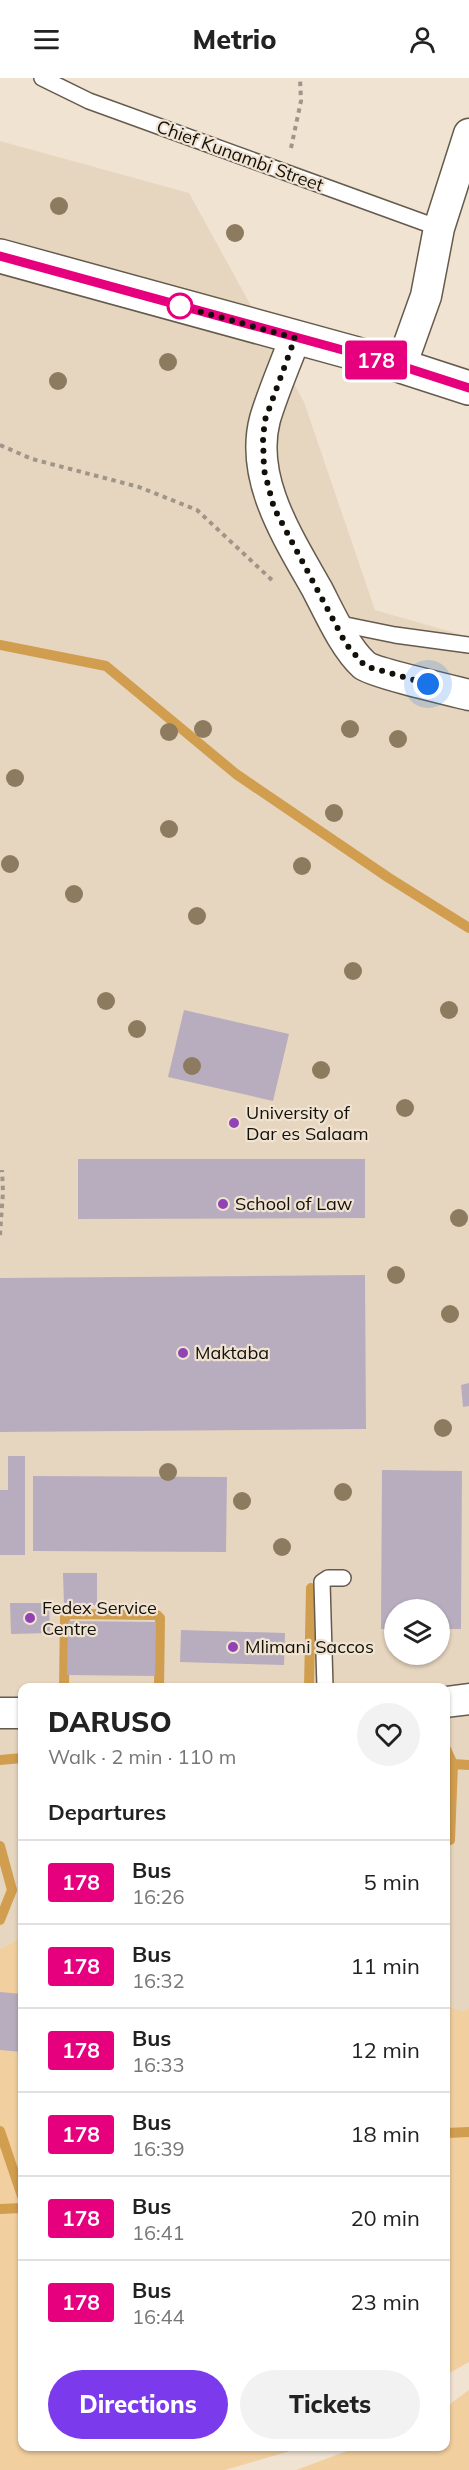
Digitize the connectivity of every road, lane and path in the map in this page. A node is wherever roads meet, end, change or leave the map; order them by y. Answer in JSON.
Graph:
{"nodes":[{"id":1,"x":42,"y":78,"type":"edge"},
{"id":2,"x":300,"y":78,"type":"edge"},
{"id":3,"x":469,"y":134,"type":"edge"},
{"id":4,"x":285,"y":172,"type":"junction"},
{"id":5,"x":439,"y":228,"type":"junction"},
{"id":6,"x":0,"y":256,"type":"edge"},
{"id":7,"x":295,"y":338,"type":"junction"},
{"id":8,"x":401,"y":366,"type":"junction"},
{"id":9,"x":469,"y":388,"type":"edge"},
{"id":10,"x":0,"y":445,"type":"edge"},
{"id":11,"x":279,"y":586,"type":"dead end"},
{"id":12,"x":336,"y":623,"type":"junction"},
{"id":13,"x":469,"y":645,"type":"edge"},
{"id":14,"x":469,"y":695,"type":"edge"},
{"id":15,"x":2,"y":1170,"type":"dead end"},
{"id":16,"x":0,"y":1235,"type":"edge"},
{"id":17,"x":343,"y":1578,"type":"dead end"},
{"id":18,"x":325,"y":1683,"type":"edge"},
{"id":19,"x":469,"y":1699,"type":"edge"},
{"id":20,"x":450,"y":1701,"type":"edge"},
{"id":21,"x":0,"y":1713,"type":"edge"},
{"id":22,"x":18,"y":1713,"type":"edge"}],
"edges":[{"from":1,"to":4,"type":"lane","name":"Chief Kunambi Street"},
{"from":2,"to":4,"type":"path"},
{"from":3,"to":5,"type":"street"},
{"from":4,"to":5,"type":"lane","name":"Chief Kunambi Street"},
{"from":5,"to":8,"type":"street"},
{"from":6,"to":7,"type":"street"},
{"from":7,"to":8,"type":"street"},
{"from":7,"to":12,"type":"street"},
{"from":8,"to":9,"type":"street"},
{"from":10,"to":11,"type":"path"},
{"from":12,"to":13,"type":"lane"},
{"from":12,"to":14,"type":"street"},
{"from":15,"to":16,"type":"path"},
{"from":17,"to":18,"type":"lane"},
{"from":19,"to":20,"type":"street"},
{"from":21,"to":22,"type":"street"}]}
